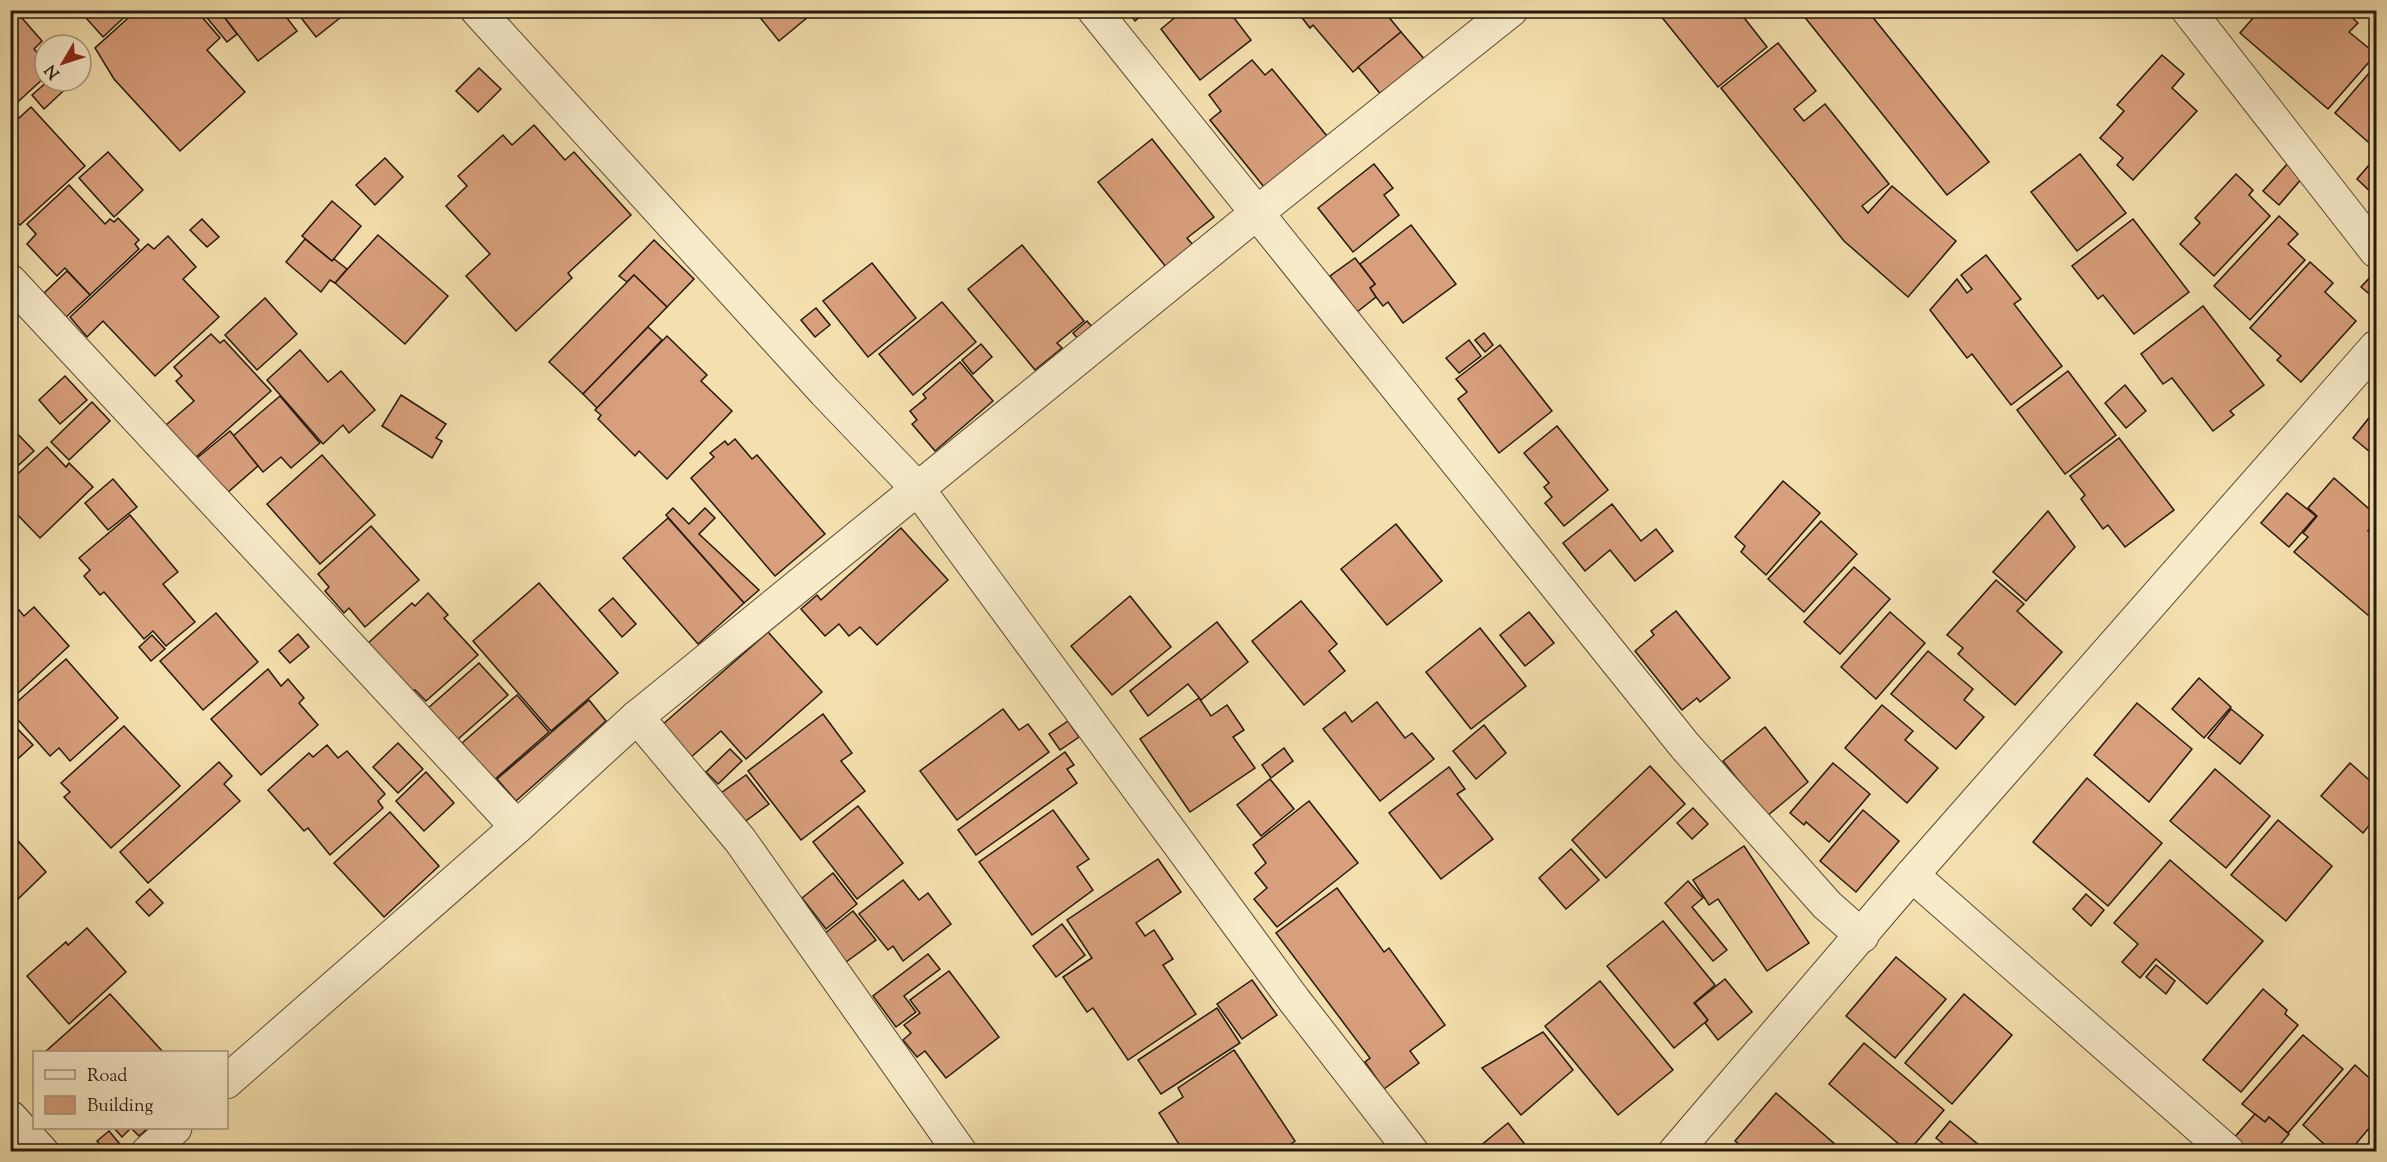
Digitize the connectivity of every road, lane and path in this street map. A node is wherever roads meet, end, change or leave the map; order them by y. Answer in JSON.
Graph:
{"nodes":[{"id":1,"x":477,"y":10,"type":"edge"},
{"id":2,"x":1094,"y":10,"type":"edge"},
{"id":3,"x":1511,"y":10,"type":"edge"},
{"id":4,"x":2188,"y":10,"type":"edge"},
{"id":5,"x":1257,"y":212,"type":"junction"},
{"id":6,"x":2376,"y":251,"type":"edge"},
{"id":7,"x":10,"y":281,"type":"edge"},
{"id":8,"x":2376,"y":347,"type":"edge"},
{"id":9,"x":918,"y":489,"type":"junction"},
{"id":10,"x":637,"y":717,"type":"junction"},
{"id":11,"x":517,"y":827,"type":"junction"},
{"id":12,"x":1912,"y":875,"type":"junction"},
{"id":13,"x":1862,"y":936,"type":"junction"},
{"id":14,"x":228,"y":1080,"type":"edge"},
{"id":15,"x":10,"y":1117,"type":"edge"},
{"id":16,"x":174,"y":1129,"type":"edge"},
{"id":17,"x":42,"y":1152,"type":"edge"},
{"id":18,"x":148,"y":1152,"type":"edge"},
{"id":19,"x":960,"y":1152,"type":"edge"},
{"id":20,"x":1412,"y":1152,"type":"edge"},
{"id":21,"x":1675,"y":1152,"type":"edge"},
{"id":22,"x":2228,"y":1152,"type":"edge"}],
"edges":[{"from":1,"to":9,"type":"street"},
{"from":2,"to":5,"type":"street"},
{"from":3,"to":5,"type":"street"},
{"from":4,"to":6,"type":"street"},
{"from":5,"to":9,"type":"street"},
{"from":5,"to":13,"type":"street"},
{"from":7,"to":11,"type":"street"},
{"from":8,"to":12,"type":"street"},
{"from":9,"to":10,"type":"street"},
{"from":9,"to":20,"type":"street"},
{"from":10,"to":11,"type":"street"},
{"from":10,"to":19,"type":"street"},
{"from":11,"to":14,"type":"street"},
{"from":12,"to":13,"type":"street"},
{"from":12,"to":22,"type":"street"},
{"from":13,"to":21,"type":"street"},
{"from":15,"to":17,"type":"street"},
{"from":16,"to":18,"type":"street"}]}
